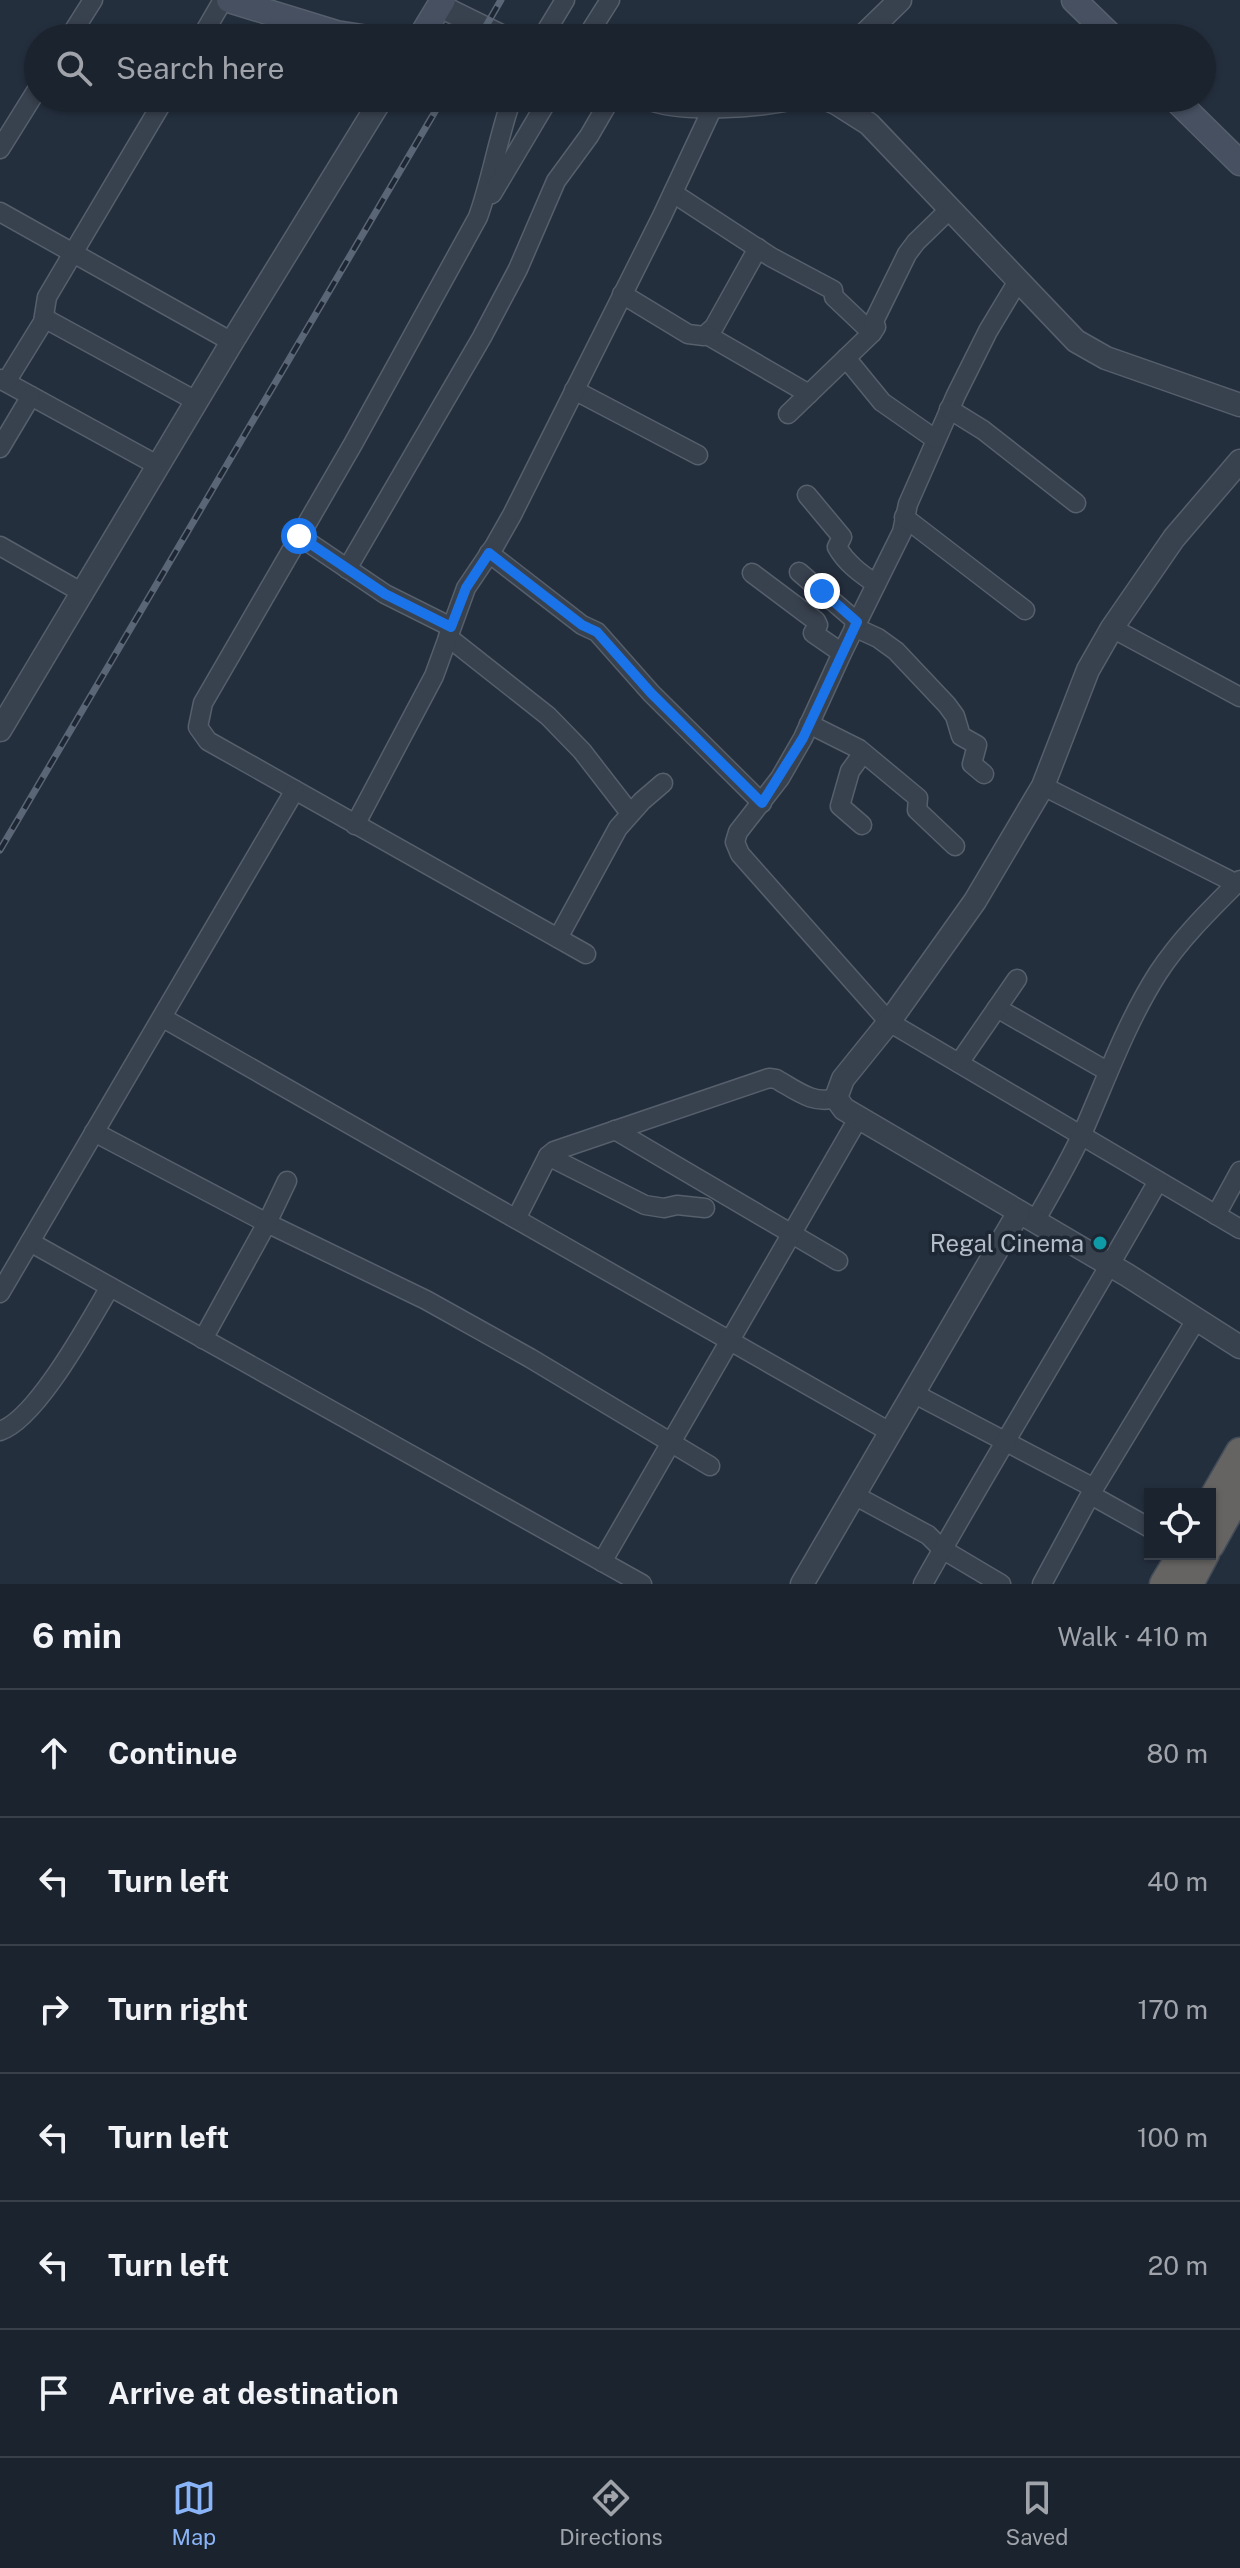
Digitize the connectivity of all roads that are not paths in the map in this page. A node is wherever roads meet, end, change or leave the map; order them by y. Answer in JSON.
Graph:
{"nodes":[{"id":1,"x":93,"y":0,"type":"edge"},
{"id":2,"x":226,"y":0,"type":"edge"},
{"id":3,"x":565,"y":0,"type":"edge"},
{"id":4,"x":610,"y":0,"type":"edge"},
{"id":5,"x":900,"y":0,"type":"edge"},
{"id":6,"x":1074,"y":0,"type":"edge"},
{"id":7,"x":442,"y":3,"type":"edge"},
{"id":8,"x":78,"y":24,"type":"edge"},
{"id":9,"x":210,"y":24,"type":"edge"},
{"id":10,"x":306,"y":24,"type":"edge"},
{"id":11,"x":429,"y":24,"type":"edge"},
{"id":12,"x":480,"y":24,"type":"edge"},
{"id":13,"x":550,"y":24,"type":"edge"},
{"id":14,"x":595,"y":24,"type":"edge"},
{"id":15,"x":875,"y":24,"type":"edge"},
{"id":16,"x":1099,"y":24,"type":"edge"},
{"id":17,"x":24,"y":110,"type":"edge"},
{"id":18,"x":157,"y":112,"type":"edge"},
{"id":19,"x":373,"y":112,"type":"edge"},
{"id":20,"x":507,"y":112,"type":"edge"},
{"id":21,"x":541,"y":112,"type":"edge"},
{"id":22,"x":603,"y":112,"type":"edge"},
{"id":23,"x":711,"y":112,"type":"edge"},
{"id":24,"x":848,"y":112,"type":"edge"},
{"id":25,"x":1188,"y":112,"type":"edge"},
{"id":26,"x":0,"y":149,"type":"edge"},
{"id":27,"x":1240,"y":163,"type":"edge"},
{"id":28,"x":673,"y":193,"type":"junction"},
{"id":29,"x":950,"y":209,"type":"junction"},
{"id":30,"x":0,"y":212,"type":"edge"},
{"id":31,"x":478,"y":217,"type":"junction"},
{"id":32,"x":758,"y":248,"type":"junction"},
{"id":33,"x":74,"y":253,"type":"junction"},
{"id":34,"x":1018,"y":281,"type":"junction"},
{"id":35,"x":622,"y":294,"type":"junction"},
{"id":36,"x":44,"y":318,"type":"junction"},
{"id":37,"x":872,"y":333,"type":"junction"},
{"id":38,"x":707,"y":335,"type":"junction"},
{"id":39,"x":232,"y":342,"type":"junction"},
{"id":40,"x":846,"y":358,"type":"junction"},
{"id":41,"x":3,"y":380,"type":"edge"},
{"id":42,"x":574,"y":390,"type":"junction"},
{"id":43,"x":809,"y":394,"type":"junction"},
{"id":44,"x":31,"y":396,"type":"junction"},
{"id":45,"x":196,"y":401,"type":"junction"},
{"id":46,"x":1240,"y":405,"type":"edge"},
{"id":47,"x":949,"y":409,"type":"junction"},
{"id":48,"x":788,"y":414,"type":"dead end"},
{"id":49,"x":935,"y":439,"type":"junction"},
{"id":50,"x":0,"y":448,"type":"edge"},
{"id":51,"x":698,"y":455,"type":"dead end"},
{"id":52,"x":1240,"y":461,"type":"edge"},
{"id":53,"x":157,"y":465,"type":"junction"},
{"id":54,"x":807,"y":495,"type":"dead end"},
{"id":55,"x":1076,"y":503,"type":"dead end"},
{"id":56,"x":904,"y":517,"type":"junction"},
{"id":57,"x":299,"y":536,"type":"junction"},
{"id":58,"x":0,"y":546,"type":"edge"},
{"id":59,"x":489,"y":553,"type":"junction"},
{"id":60,"x":347,"y":569,"type":"junction"},
{"id":61,"x":799,"y":572,"type":"dead end"},
{"id":62,"x":752,"y":573,"type":"dead end"},
{"id":63,"x":876,"y":584,"type":"junction"},
{"id":64,"x":828,"y":585,"type":"junction"},
{"id":65,"x":81,"y":592,"type":"junction"},
{"id":66,"x":1025,"y":610,"type":"dead end"},
{"id":67,"x":803,"y":611,"type":"junction"},
{"id":68,"x":855,"y":624,"type":"junction"},
{"id":69,"x":1112,"y":628,"type":"junction"},
{"id":70,"x":449,"y":632,"type":"junction"},
{"id":71,"x":842,"y":653,"type":"junction"},
{"id":72,"x":1240,"y":697,"type":"edge"},
{"id":73,"x":809,"y":724,"type":"junction"},
{"id":74,"x":0,"y":730,"type":"edge"},
{"id":75,"x":863,"y":753,"type":"junction"},
{"id":76,"x":984,"y":774,"type":"dead end"},
{"id":77,"x":663,"y":783,"type":"dead end"},
{"id":78,"x":1043,"y":786,"type":"junction"},
{"id":79,"x":295,"y":790,"type":"junction"},
{"id":80,"x":762,"y":803,"type":"junction"},
{"id":81,"x":630,"y":813,"type":"junction"},
{"id":82,"x":355,"y":825,"type":"junction"},
{"id":83,"x":862,"y":825,"type":"dead end"},
{"id":84,"x":955,"y":846,"type":"dead end"},
{"id":85,"x":1238,"y":882,"type":"edge"},
{"id":86,"x":558,"y":938,"type":"junction"},
{"id":87,"x":586,"y":954,"type":"dead end"},
{"id":88,"x":1017,"y":979,"type":"dead end"},
{"id":89,"x":997,"y":1008,"type":"junction"},
{"id":90,"x":163,"y":1018,"type":"junction"},
{"id":91,"x":889,"y":1022,"type":"junction"},
{"id":92,"x":959,"y":1063,"type":"junction"},
{"id":93,"x":1107,"y":1071,"type":"junction"},
{"id":94,"x":836,"y":1098,"type":"junction"},
{"id":95,"x":859,"y":1117,"type":"junction"},
{"id":96,"x":615,"y":1130,"type":"junction"},
{"id":97,"x":94,"y":1132,"type":"junction"},
{"id":98,"x":1081,"y":1136,"type":"junction"},
{"id":99,"x":548,"y":1156,"type":"junction"},
{"id":100,"x":1240,"y":1171,"type":"edge"},
{"id":101,"x":287,"y":1181,"type":"dead end"},
{"id":102,"x":1158,"y":1181,"type":"junction"},
{"id":103,"x":705,"y":1208,"type":"dead end"},
{"id":104,"x":1216,"y":1215,"type":"junction"},
{"id":105,"x":1027,"y":1217,"type":"junction"},
{"id":106,"x":516,"y":1219,"type":"junction"},
{"id":107,"x":267,"y":1223,"type":"junction"},
{"id":108,"x":1240,"y":1229,"type":"edge"},
{"id":109,"x":791,"y":1233,"type":"junction"},
{"id":110,"x":30,"y":1242,"type":"junction"},
{"id":111,"x":838,"y":1261,"type":"dead end"},
{"id":112,"x":1110,"y":1266,"type":"junction"},
{"id":113,"x":110,"y":1287,"type":"junction"},
{"id":114,"x":0,"y":1293,"type":"edge"},
{"id":115,"x":1196,"y":1320,"type":"junction"},
{"id":116,"x":203,"y":1339,"type":"junction"},
{"id":117,"x":730,"y":1339,"type":"junction"},
{"id":118,"x":1240,"y":1347,"type":"edge"},
{"id":119,"x":913,"y":1393,"type":"junction"},
{"id":120,"x":0,"y":1431,"type":"edge"},
{"id":121,"x":890,"y":1432,"type":"junction"},
{"id":122,"x":1004,"y":1441,"type":"junction"},
{"id":123,"x":670,"y":1443,"type":"junction"},
{"id":124,"x":1240,"y":1452,"type":"edge"},
{"id":125,"x":710,"y":1466,"type":"dead end"},
{"id":126,"x":1092,"y":1491,"type":"junction"},
{"id":127,"x":1240,"y":1491,"type":"edge"},
{"id":128,"x":1216,"y":1494,"type":"edge"},
{"id":129,"x":854,"y":1495,"type":"junction"},
{"id":130,"x":1144,"y":1524,"type":"edge"},
{"id":131,"x":1216,"y":1534,"type":"edge"},
{"id":132,"x":942,"y":1549,"type":"junction"},
{"id":133,"x":1178,"y":1560,"type":"edge"},
{"id":134,"x":1202,"y":1560,"type":"edge"},
{"id":135,"x":602,"y":1562,"type":"junction"},
{"id":136,"x":642,"y":1584,"type":"edge"},
{"id":137,"x":802,"y":1584,"type":"edge"},
{"id":138,"x":923,"y":1584,"type":"edge"},
{"id":139,"x":1001,"y":1584,"type":"edge"},
{"id":140,"x":1042,"y":1584,"type":"edge"},
{"id":141,"x":1164,"y":1584,"type":"edge"},
{"id":142,"x":1189,"y":1584,"type":"edge"}],
"edges":[{"from":1,"to":8,"type":"street"},
{"from":2,"to":9,"type":"street"},
{"from":2,"to":10,"type":"main road"},
{"from":3,"to":13,"type":"street"},
{"from":4,"to":14,"type":"street"},
{"from":5,"to":15,"type":"street"},
{"from":6,"to":16,"type":"main road"},
{"from":7,"to":11,"type":"main road"},
{"from":7,"to":12,"type":"street"},
{"from":17,"to":26,"type":"street"},
{"from":18,"to":33,"type":"street"},
{"from":19,"to":39,"type":"street"},
{"from":20,"to":31,"type":"street"},
{"from":21,"to":31,"type":"street"},
{"from":22,"to":60,"type":"street"},
{"from":23,"to":28,"type":"street"},
{"from":24,"to":29,"type":"street"},
{"from":25,"to":27,"type":"main road"},
{"from":28,"to":32,"type":"street"},
{"from":28,"to":35,"type":"street"},
{"from":29,"to":34,"type":"street"},
{"from":29,"to":37,"type":"street"},
{"from":30,"to":33,"type":"street"},
{"from":31,"to":57,"type":"street"},
{"from":32,"to":37,"type":"street"},
{"from":32,"to":38,"type":"street"},
{"from":33,"to":36,"type":"street"},
{"from":33,"to":39,"type":"street"},
{"from":34,"to":46,"type":"street"},
{"from":34,"to":47,"type":"street"},
{"from":35,"to":38,"type":"street"},
{"from":35,"to":42,"type":"street"},
{"from":36,"to":41,"type":"street"},
{"from":36,"to":45,"type":"street"},
{"from":37,"to":40,"type":"street"},
{"from":38,"to":43,"type":"street"},
{"from":39,"to":45,"type":"street"},
{"from":40,"to":43,"type":"street"},
{"from":40,"to":49,"type":"street"},
{"from":41,"to":44,"type":"street"},
{"from":42,"to":51,"type":"street"},
{"from":42,"to":59,"type":"street"},
{"from":43,"to":48,"type":"street"},
{"from":44,"to":50,"type":"street"},
{"from":44,"to":53,"type":"street"},
{"from":45,"to":53,"type":"street"},
{"from":47,"to":49,"type":"street"},
{"from":47,"to":55,"type":"street"},
{"from":49,"to":56,"type":"street"},
{"from":52,"to":69,"type":"street"},
{"from":53,"to":65,"type":"street"},
{"from":54,"to":63,"type":"street"},
{"from":56,"to":63,"type":"street"},
{"from":56,"to":66,"type":"street"},
{"from":57,"to":60,"type":"street"},
{"from":57,"to":79,"type":"street"},
{"from":58,"to":65,"type":"street"},
{"from":59,"to":70,"type":"street"},
{"from":59,"to":80,"type":"street"},
{"from":60,"to":70,"type":"street"},
{"from":61,"to":64,"type":"street"},
{"from":62,"to":67,"type":"street"},
{"from":63,"to":68,"type":"street"},
{"from":64,"to":67,"type":"street"},
{"from":64,"to":68,"type":"street"},
{"from":65,"to":74,"type":"street"},
{"from":67,"to":71,"type":"street"},
{"from":68,"to":71,"type":"street"},
{"from":68,"to":76,"type":"street"},
{"from":69,"to":72,"type":"street"},
{"from":69,"to":78,"type":"street"},
{"from":70,"to":81,"type":"street"},
{"from":70,"to":82,"type":"street"},
{"from":71,"to":73,"type":"street"},
{"from":73,"to":75,"type":"street"},
{"from":73,"to":80,"type":"street"},
{"from":75,"to":83,"type":"street"},
{"from":75,"to":84,"type":"street"},
{"from":77,"to":81,"type":"street"},
{"from":78,"to":85,"type":"street"},
{"from":78,"to":91,"type":"street"},
{"from":79,"to":82,"type":"street"},
{"from":79,"to":90,"type":"street"},
{"from":80,"to":91,"type":"street"},
{"from":81,"to":86,"type":"street"},
{"from":82,"to":86,"type":"street"},
{"from":85,"to":93,"type":"street"},
{"from":86,"to":87,"type":"street"},
{"from":88,"to":89,"type":"street"},
{"from":89,"to":92,"type":"street"},
{"from":89,"to":93,"type":"street"},
{"from":90,"to":97,"type":"street"},
{"from":90,"to":106,"type":"street"},
{"from":91,"to":92,"type":"street"},
{"from":91,"to":94,"type":"street"},
{"from":92,"to":98,"type":"street"},
{"from":93,"to":98,"type":"street"},
{"from":94,"to":95,"type":"street"},
{"from":94,"to":96,"type":"street"},
{"from":95,"to":105,"type":"street"},
{"from":95,"to":109,"type":"street"},
{"from":96,"to":99,"type":"street"},
{"from":96,"to":109,"type":"street"},
{"from":97,"to":107,"type":"street"},
{"from":97,"to":110,"type":"street"},
{"from":98,"to":102,"type":"street"},
{"from":98,"to":105,"type":"street"},
{"from":99,"to":103,"type":"street"},
{"from":99,"to":106,"type":"street"},
{"from":100,"to":104,"type":"street"},
{"from":101,"to":107,"type":"street"},
{"from":102,"to":104,"type":"street"},
{"from":102,"to":112,"type":"street"},
{"from":104,"to":108,"type":"street"},
{"from":105,"to":112,"type":"street"},
{"from":105,"to":119,"type":"street"},
{"from":106,"to":117,"type":"street"},
{"from":107,"to":116,"type":"street"},
{"from":107,"to":123,"type":"street"},
{"from":109,"to":111,"type":"street"},
{"from":109,"to":117,"type":"street"},
{"from":110,"to":113,"type":"street"},
{"from":110,"to":114,"type":"street"},
{"from":112,"to":115,"type":"street"},
{"from":112,"to":122,"type":"street"},
{"from":113,"to":116,"type":"street"},
{"from":113,"to":120,"type":"street"},
{"from":115,"to":118,"type":"street"},
{"from":115,"to":126,"type":"street"},
{"from":116,"to":135,"type":"street"},
{"from":117,"to":121,"type":"street"},
{"from":117,"to":123,"type":"street"},
{"from":119,"to":121,"type":"street"},
{"from":119,"to":122,"type":"street"},
{"from":121,"to":129,"type":"street"},
{"from":122,"to":126,"type":"street"},
{"from":122,"to":132,"type":"street"},
{"from":123,"to":125,"type":"street"},
{"from":123,"to":135,"type":"street"},
{"from":124,"to":128,"type":"highway"},
{"from":126,"to":130,"type":"street"},
{"from":126,"to":140,"type":"street"},
{"from":127,"to":131,"type":"highway"},
{"from":129,"to":132,"type":"street"},
{"from":129,"to":137,"type":"street"},
{"from":132,"to":138,"type":"street"},
{"from":132,"to":139,"type":"street"},
{"from":133,"to":141,"type":"highway"},
{"from":134,"to":142,"type":"highway"},
{"from":135,"to":136,"type":"street"}]}
